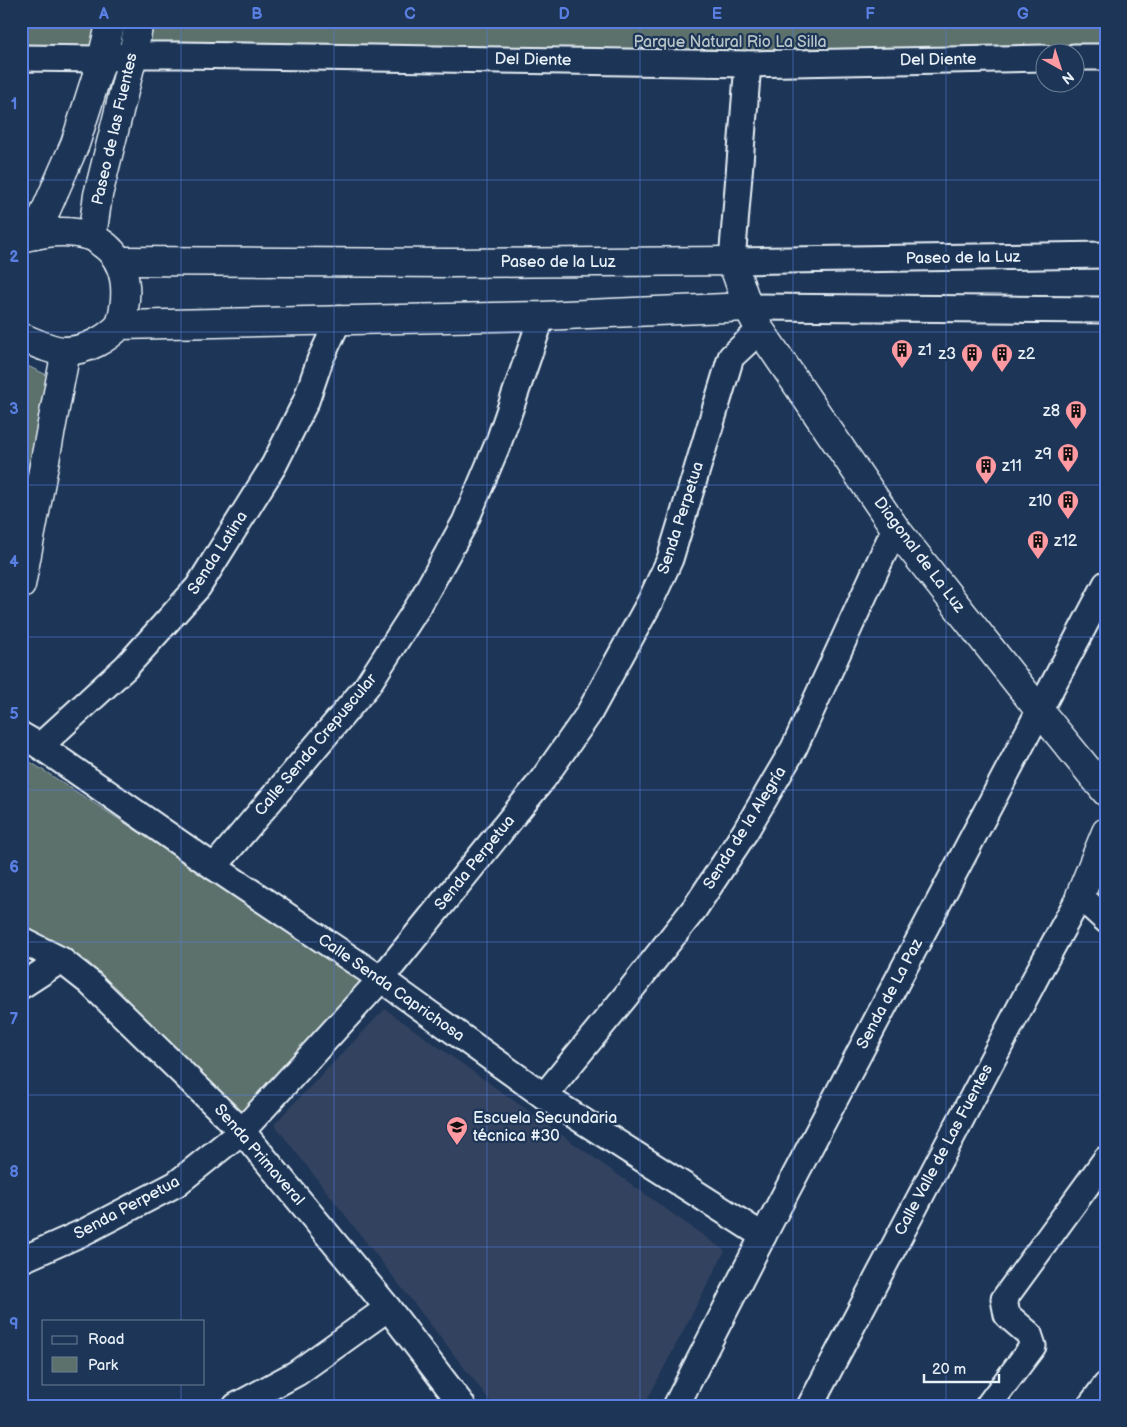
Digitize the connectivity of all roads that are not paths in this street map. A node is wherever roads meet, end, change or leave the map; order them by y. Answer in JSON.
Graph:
{"nodes":[{"id":1,"x":111,"y":21,"type":"edge"},
{"id":2,"x":139,"y":21,"type":"edge"},
{"id":3,"x":133,"y":55,"type":"junction"},
{"id":4,"x":1106,"y":57,"type":"edge"},
{"id":5,"x":21,"y":58,"type":"edge"},
{"id":6,"x":1034,"y":58,"type":"edge"},
{"id":7,"x":1084,"y":58,"type":"edge"},
{"id":8,"x":102,"y":59,"type":"junction"},
{"id":9,"x":748,"y":64,"type":"junction"},
{"id":10,"x":28,"y":236,"type":"edge"},
{"id":11,"x":92,"y":236,"type":"junction"},
{"id":12,"x":1106,"y":255,"type":"edge"},
{"id":13,"x":119,"y":261,"type":"junction"},
{"id":14,"x":732,"y":261,"type":"junction"},
{"id":15,"x":1106,"y":310,"type":"edge"},
{"id":16,"x":542,"y":316,"type":"junction"},
{"id":17,"x":754,"y":318,"type":"junction"},
{"id":18,"x":338,"y":320,"type":"junction"},
{"id":19,"x":120,"y":325,"type":"junction"},
{"id":20,"x":21,"y":337,"type":"edge"},
{"id":21,"x":66,"y":351,"type":"junction"},
{"id":22,"x":895,"y":528,"type":"junction"},
{"id":23,"x":1106,"y":584,"type":"edge"},
{"id":24,"x":21,"y":585,"type":"edge"},
{"id":25,"x":1039,"y":710,"type":"junction"},
{"id":26,"x":31,"y":741,"type":"edge"},
{"id":27,"x":1106,"y":792,"type":"edge"},
{"id":28,"x":1106,"y":832,"type":"edge"},
{"id":29,"x":214,"y":867,"type":"junction"},
{"id":30,"x":1080,"y":896,"type":"junction"},
{"id":31,"x":1106,"y":920,"type":"edge"},
{"id":32,"x":21,"y":940,"type":"edge"},
{"id":33,"x":61,"y":960,"type":"junction"},
{"id":34,"x":381,"y":979,"type":"junction"},
{"id":35,"x":21,"y":986,"type":"edge"},
{"id":36,"x":544,"y":1096,"type":"junction"},
{"id":37,"x":242,"y":1131,"type":"junction"},
{"id":38,"x":1106,"y":1159,"type":"edge"},
{"id":39,"x":763,"y":1236,"type":"junction"},
{"id":40,"x":21,"y":1260,"type":"edge"},
{"id":41,"x":388,"y":1308,"type":"junction"},
{"id":42,"x":1106,"y":1385,"type":"edge"},
{"id":43,"x":236,"y":1406,"type":"edge"},
{"id":44,"x":463,"y":1406,"type":"edge"},
{"id":45,"x":676,"y":1406,"type":"edge"},
{"id":46,"x":810,"y":1406,"type":"edge"},
{"id":47,"x":988,"y":1406,"type":"edge"},
{"id":48,"x":1090,"y":1406,"type":"edge"}],
"edges":[{"from":1,"to":8,"type":"street","name":"Paseo de las Fuentes"},
{"from":2,"to":3,"type":"street","name":"Paseo de las Fuentes"},
{"from":3,"to":8,"type":"street","name":"Del Diente"},
{"from":3,"to":9,"type":"street","name":"Del Diente"},
{"from":3,"to":11,"type":"street","name":"Paseo de las Fuentes"},
{"from":4,"to":7,"type":"street"},
{"from":5,"to":8,"type":"street","name":"Del Diente"},
{"from":6,"to":9,"type":"street","name":"Del Diente"},
{"from":8,"to":10,"type":"street","name":"Paseo de las Fuentes"},
{"from":9,"to":14,"type":"street"},
{"from":10,"to":11,"type":"street"},
{"from":11,"to":13,"type":"street"},
{"from":12,"to":14,"type":"street","name":"Paseo de la Luz"},
{"from":13,"to":14,"type":"street","name":"Paseo de la Luz"},
{"from":13,"to":19,"type":"street"},
{"from":14,"to":17,"type":"street"},
{"from":15,"to":17,"type":"street"},
{"from":16,"to":17,"type":"street"},
{"from":16,"to":18,"type":"street"},
{"from":16,"to":29,"type":"street","name":"Calle Senda Crepuscular"},
{"from":17,"to":22,"type":"street","name":"Diagonal de La Luz"},
{"from":17,"to":34,"type":"street","name":"Senda Perpetua"},
{"from":18,"to":19,"type":"street"},
{"from":18,"to":26,"type":"street","name":"Senda Latina"},
{"from":19,"to":21,"type":"street"},
{"from":20,"to":21,"type":"street"},
{"from":21,"to":24,"type":"street"},
{"from":22,"to":25,"type":"street","name":"Diagonal de La Luz"},
{"from":22,"to":36,"type":"street","name":"Senda de la Alegría"},
{"from":23,"to":25,"type":"street","name":"Senda de La Paz"},
{"from":25,"to":27,"type":"street","name":"Diagonal de La Luz"},
{"from":25,"to":39,"type":"street","name":"Senda de La Paz"},
{"from":26,"to":29,"type":"street","name":"Calle Senda Caprichosa"},
{"from":28,"to":30,"type":"street"},
{"from":29,"to":34,"type":"street","name":"Calle Senda Caprichosa"},
{"from":30,"to":31,"type":"street"},
{"from":30,"to":46,"type":"street","name":"Calle Valle de Las Fuentes"},
{"from":32,"to":33,"type":"street","name":"Senda Primaveral"},
{"from":33,"to":35,"type":"street"},
{"from":33,"to":37,"type":"street","name":"Senda Primaveral"},
{"from":34,"to":36,"type":"street","name":"Calle Senda Caprichosa"},
{"from":34,"to":37,"type":"street","name":"Senda Perpetua"},
{"from":36,"to":39,"type":"street","name":"Calle Senda Caprichosa"},
{"from":37,"to":40,"type":"street","name":"Senda Perpetua"},
{"from":37,"to":41,"type":"street","name":"Senda Primaveral"},
{"from":38,"to":47,"type":"street"},
{"from":39,"to":45,"type":"street","name":"Senda de La Paz"},
{"from":41,"to":43,"type":"street"},
{"from":41,"to":44,"type":"street","name":"Senda Primaveral"},
{"from":42,"to":48,"type":"street"}]}
